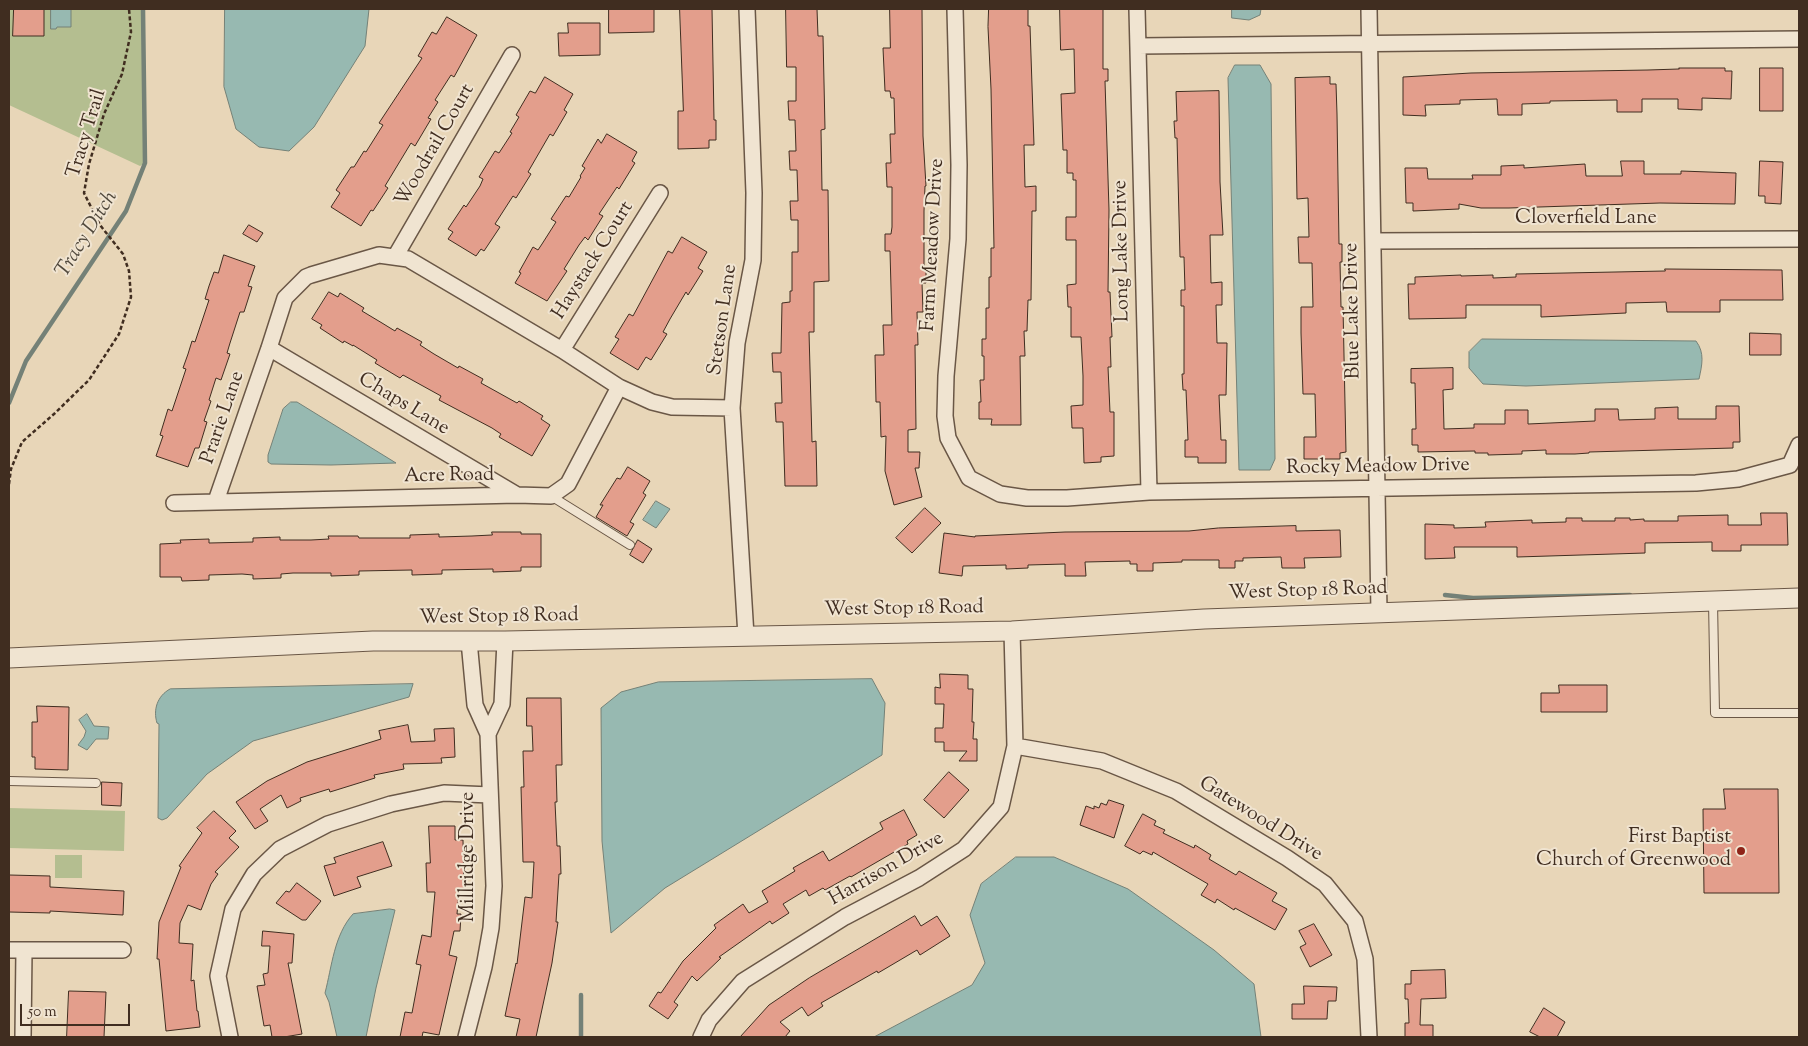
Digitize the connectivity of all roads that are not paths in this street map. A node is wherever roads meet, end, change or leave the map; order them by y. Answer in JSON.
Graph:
{"nodes":[{"id":1,"x":747,"y":9,"type":"edge"},
{"id":2,"x":955,"y":9,"type":"edge"},
{"id":3,"x":1137,"y":9,"type":"edge"},
{"id":4,"x":1369,"y":9,"type":"edge"},
{"id":5,"x":1799,"y":39,"type":"edge"},
{"id":6,"x":1369,"y":44,"type":"junction"},
{"id":7,"x":1138,"y":46,"type":"junction"},
{"id":8,"x":512,"y":55,"type":"dead end"},
{"id":9,"x":660,"y":193,"type":"dead end"},
{"id":10,"x":1799,"y":239,"type":"edge"},
{"id":11,"x":1373,"y":241,"type":"junction"},
{"id":12,"x":395,"y":257,"type":"junction"},
{"id":13,"x":269,"y":348,"type":"junction"},
{"id":14,"x":562,"y":350,"type":"junction"},
{"id":15,"x":620,"y":387,"type":"junction"},
{"id":16,"x":732,"y":408,"type":"junction"},
{"id":17,"x":1799,"y":445,"type":"edge"},
{"id":18,"x":969,"y":478,"type":"joint"},
{"id":19,"x":1377,"y":488,"type":"junction"},
{"id":20,"x":1149,"y":492,"type":"junction"},
{"id":21,"x":516,"y":495,"type":"junction"},
{"id":22,"x":551,"y":496,"type":"junction"},
{"id":23,"x":216,"y":501,"type":"junction"},
{"id":24,"x":174,"y":503,"type":"dead end"},
{"id":25,"x":630,"y":545,"type":"dead end"},
{"id":26,"x":1799,"y":598,"type":"edge"},
{"id":27,"x":1713,"y":601,"type":"junction"},
{"id":28,"x":1379,"y":612,"type":"junction"},
{"id":29,"x":1012,"y":631,"type":"junction"},
{"id":30,"x":746,"y":636,"type":"junction"},
{"id":31,"x":504,"y":641,"type":"junction"},
{"id":32,"x":469,"y":642,"type":"junction"},
{"id":33,"x":9,"y":658,"type":"edge"},
{"id":34,"x":1799,"y":714,"type":"edge"},
{"id":35,"x":488,"y":734,"type":"junction"},
{"id":36,"x":1015,"y":746,"type":"junction"},
{"id":37,"x":9,"y":781,"type":"edge"},
{"id":38,"x":96,"y":783,"type":"dead end"},
{"id":39,"x":490,"y":795,"type":"junction"},
{"id":40,"x":9,"y":950,"type":"edge"},
{"id":41,"x":24,"y":950,"type":"junction"},
{"id":42,"x":123,"y":950,"type":"dead end"},
{"id":43,"x":23,"y":1037,"type":"edge"},
{"id":44,"x":230,"y":1037,"type":"edge"},
{"id":45,"x":466,"y":1037,"type":"edge"},
{"id":46,"x":700,"y":1037,"type":"edge"},
{"id":47,"x":1369,"y":1037,"type":"edge"}],
"edges":[{"from":1,"to":16,"type":"street","name":"Stetson Lane"},
{"from":2,"to":18,"type":"street","name":"Farm Meadow Drive"},
{"from":3,"to":7,"type":"street","name":"Long Lake Drive"},
{"from":4,"to":6,"type":"street","name":"Blue Lake Drive"},
{"from":5,"to":6,"type":"street"},
{"from":6,"to":7,"type":"street"},
{"from":6,"to":11,"type":"street","name":"Blue Lake Drive"},
{"from":7,"to":20,"type":"street","name":"Long Lake Drive"},
{"from":8,"to":12,"type":"street","name":"Woodrail Court"},
{"from":9,"to":14,"type":"street","name":"Haystack Court"},
{"from":10,"to":11,"type":"street","name":"Cloverfield Lane"},
{"from":11,"to":19,"type":"street","name":"Blue Lake Drive"},
{"from":12,"to":13,"type":"street"},
{"from":12,"to":14,"type":"street"},
{"from":13,"to":21,"type":"street","name":"Chaps Lane"},
{"from":13,"to":23,"type":"street","name":"Prarie Lane"},
{"from":14,"to":15,"type":"street"},
{"from":15,"to":16,"type":"street"},
{"from":15,"to":22,"type":"street"},
{"from":16,"to":30,"type":"street","name":"Stetson Lane"},
{"from":17,"to":19,"type":"street","name":"Rocky Meadow Drive"},
{"from":18,"to":20,"type":"street","name":"Rocky Meadow Drive"},
{"from":19,"to":20,"type":"street","name":"Rocky Meadow Drive"},
{"from":19,"to":28,"type":"street","name":"Blue Lake Drive"},
{"from":21,"to":22,"type":"street","name":"Acre Road"},
{"from":21,"to":23,"type":"street","name":"Acre Road"},
{"from":22,"to":25,"type":"lane"},
{"from":23,"to":24,"type":"street","name":"Acre Road"},
{"from":26,"to":27,"type":"street","name":"West Stop 18 Road"},
{"from":27,"to":28,"type":"street","name":"West Stop 18 Road"},
{"from":27,"to":34,"type":"lane"},
{"from":28,"to":29,"type":"street","name":"West Stop 18 Road"},
{"from":29,"to":30,"type":"street","name":"West Stop 18 Road"},
{"from":29,"to":36,"type":"street","name":"Harrison Drive"},
{"from":30,"to":31,"type":"street","name":"West Stop 18 Road"},
{"from":31,"to":32,"type":"street","name":"West Stop 18 Road"},
{"from":31,"to":35,"type":"street","name":"Millridge Drive"},
{"from":32,"to":33,"type":"street","name":"West Stop 18 Road"},
{"from":32,"to":35,"type":"street","name":"Millridge Drive"},
{"from":35,"to":39,"type":"street","name":"Millridge Drive"},
{"from":36,"to":46,"type":"street","name":"Harrison Drive"},
{"from":36,"to":47,"type":"street","name":"Gatewood Drive"},
{"from":37,"to":38,"type":"lane"},
{"from":39,"to":44,"type":"street"},
{"from":39,"to":45,"type":"street","name":"Millridge Drive"},
{"from":40,"to":41,"type":"street"},
{"from":41,"to":42,"type":"street"},
{"from":41,"to":43,"type":"street"}]}
